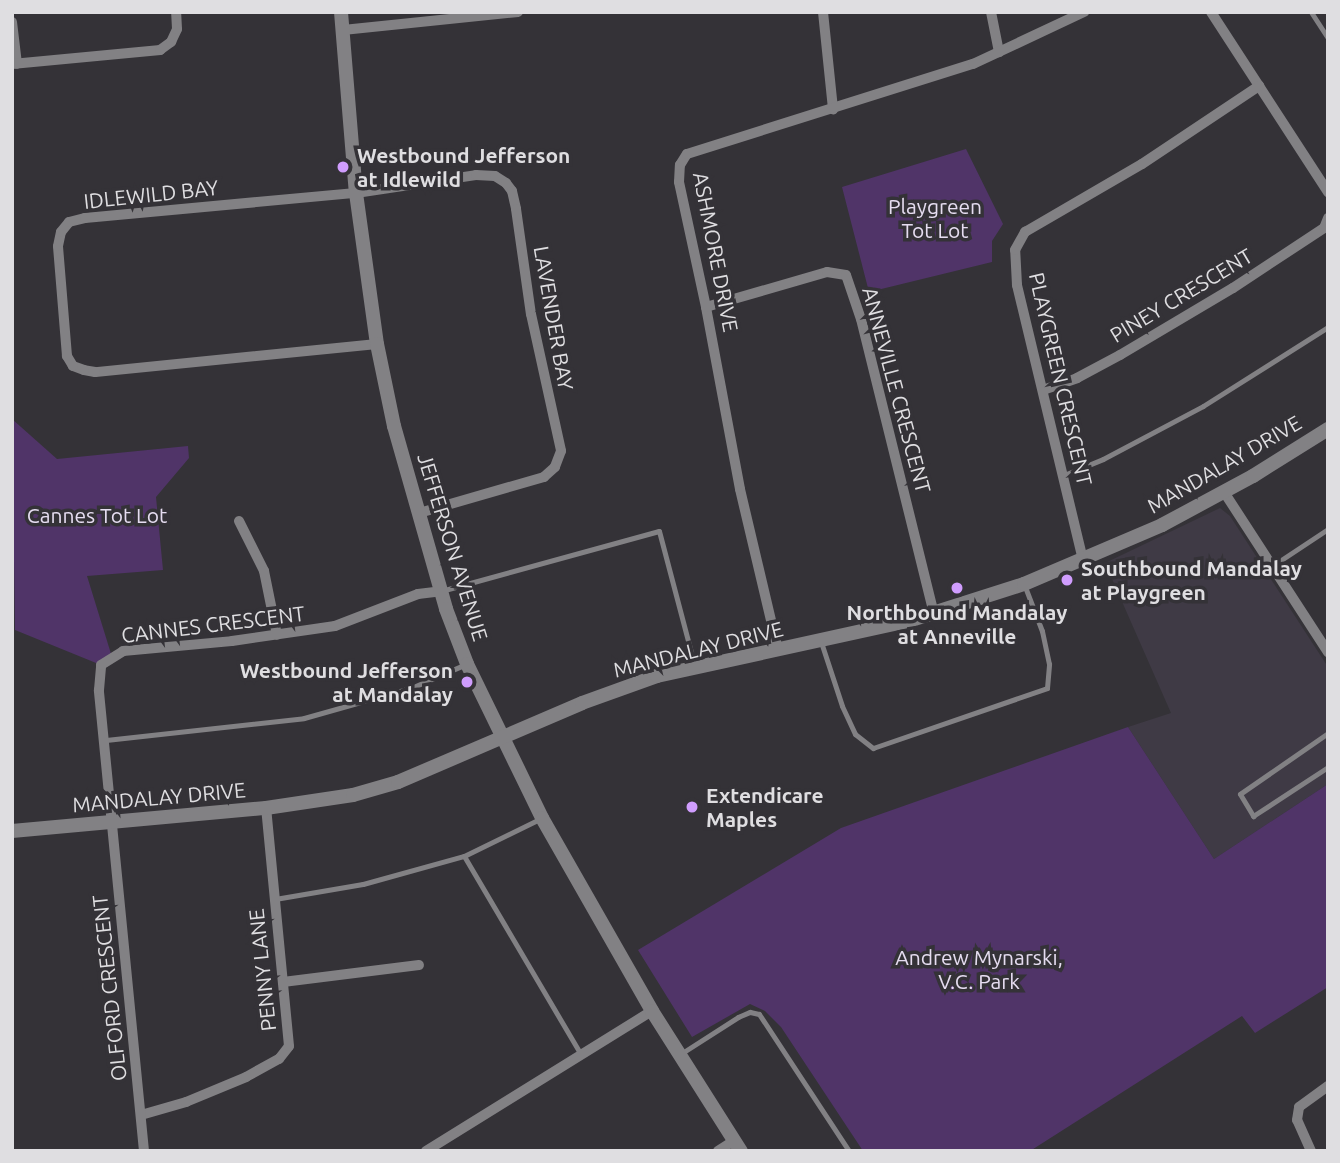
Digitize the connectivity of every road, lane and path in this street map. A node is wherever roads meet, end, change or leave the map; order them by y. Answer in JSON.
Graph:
{"nodes":[{"id":1,"x":176,"y":12,"type":"edge"},
{"id":2,"x":341,"y":12,"type":"edge"},
{"id":3,"x":518,"y":12,"type":"edge"},
{"id":4,"x":823,"y":12,"type":"edge"},
{"id":5,"x":990,"y":12,"type":"edge"},
{"id":6,"x":1084,"y":12,"type":"edge"},
{"id":7,"x":1210,"y":12,"type":"edge"},
{"id":8,"x":1311,"y":12,"type":"edge"},
{"id":9,"x":12,"y":22,"type":"edge"},
{"id":10,"x":343,"y":30,"type":"junction"},
{"id":11,"x":1328,"y":38,"type":"edge"},
{"id":12,"x":999,"y":52,"type":"junction"},
{"id":13,"x":15,"y":64,"type":"edge"},
{"id":14,"x":1259,"y":86,"type":"junction"},
{"id":15,"x":833,"y":109,"type":"junction"},
{"id":16,"x":1328,"y":192,"type":"edge"},
{"id":17,"x":356,"y":193,"type":"junction"},
{"id":18,"x":1328,"y":218,"type":"edge"},
{"id":19,"x":706,"y":307,"type":"junction"},
{"id":20,"x":1328,"y":327,"type":"edge"},
{"id":21,"x":377,"y":344,"type":"junction"},
{"id":22,"x":1043,"y":390,"type":"junction"},
{"id":23,"x":1328,"y":429,"type":"edge"},
{"id":24,"x":1064,"y":475,"type":"junction"},
{"id":25,"x":1224,"y":492,"type":"junction"},
{"id":26,"x":419,"y":513,"type":"junction"},
{"id":27,"x":239,"y":521,"type":"dead end"},
{"id":28,"x":1328,"y":528,"type":"edge"},
{"id":29,"x":1083,"y":560,"type":"junction"},
{"id":30,"x":1270,"y":567,"type":"junction"},
{"id":31,"x":1024,"y":584,"type":"junction"},
{"id":32,"x":440,"y":591,"type":"junction"},
{"id":33,"x":934,"y":614,"type":"junction"},
{"id":34,"x":1328,"y":628,"type":"edge"},
{"id":35,"x":277,"y":635,"type":"junction"},
{"id":36,"x":1317,"y":635,"type":"junction"},
{"id":37,"x":821,"y":642,"type":"junction"},
{"id":38,"x":778,"y":650,"type":"junction"},
{"id":39,"x":1328,"y":652,"type":"edge"},
{"id":40,"x":467,"y":664,"type":"junction"},
{"id":41,"x":695,"y":667,"type":"junction"},
{"id":42,"x":1328,"y":733,"type":"edge"},
{"id":43,"x":502,"y":737,"type":"junction"},
{"id":44,"x":106,"y":740,"type":"junction"},
{"id":45,"x":1328,"y":767,"type":"edge"},
{"id":46,"x":266,"y":808,"type":"junction"},
{"id":47,"x":542,"y":818,"type":"junction"},
{"id":48,"x":112,"y":821,"type":"junction"},
{"id":49,"x":12,"y":831,"type":"edge"},
{"id":50,"x":464,"y":856,"type":"junction"},
{"id":51,"x":275,"y":899,"type":"junction"},
{"id":52,"x":419,"y":965,"type":"dead end"},
{"id":53,"x":283,"y":982,"type":"junction"},
{"id":54,"x":653,"y":1011,"type":"junction"},
{"id":55,"x":680,"y":1054,"type":"junction"},
{"id":56,"x":581,"y":1055,"type":"junction"},
{"id":57,"x":1328,"y":1086,"type":"edge"},
{"id":58,"x":141,"y":1115,"type":"junction"},
{"id":59,"x":738,"y":1146,"type":"edge"},
{"id":60,"x":144,"y":1151,"type":"edge"},
{"id":61,"x":426,"y":1151,"type":"edge"},
{"id":62,"x":718,"y":1151,"type":"edge"},
{"id":63,"x":849,"y":1151,"type":"edge"},
{"id":64,"x":1311,"y":1151,"type":"edge"}],
"edges":[{"from":1,"to":13,"type":"street"},
{"from":2,"to":10,"type":"street","name":"JEFFERSON AVENUE"},
{"from":3,"to":10,"type":"street"},
{"from":4,"to":15,"type":"street"},
{"from":5,"to":12,"type":"street"},
{"from":6,"to":12,"type":"street","name":"ASHMORE DRIVE"},
{"from":7,"to":14,"type":"street"},
{"from":8,"to":11,"type":"lane"},
{"from":9,"to":13,"type":"street"},
{"from":10,"to":17,"type":"street","name":"JEFFERSON AVENUE"},
{"from":12,"to":15,"type":"street","name":"ASHMORE DRIVE"},
{"from":14,"to":16,"type":"street"},
{"from":14,"to":22,"type":"street","name":"PLAYGREEN CRESCENT"},
{"from":15,"to":19,"type":"street","name":"ASHMORE DRIVE"},
{"from":17,"to":21,"type":"street","name":"JEFFERSON AVENUE"},
{"from":17,"to":21,"type":"street","name":"IDLEWILD BAY"},
{"from":17,"to":26,"type":"street","name":"LAVENDER BAY"},
{"from":18,"to":22,"type":"street","name":"PINEY CRESCENT"},
{"from":19,"to":33,"type":"street","name":"ANNEVILLE CRESCENT"},
{"from":19,"to":38,"type":"street","name":"ASHMORE DRIVE"},
{"from":20,"to":24,"type":"lane"},
{"from":21,"to":26,"type":"street","name":"JEFFERSON AVENUE"},
{"from":22,"to":24,"type":"street","name":"PLAYGREEN CRESCENT"},
{"from":23,"to":25,"type":"street","name":"MANDALAY DRIVE"},
{"from":24,"to":29,"type":"street","name":"PLAYGREEN CRESCENT"},
{"from":25,"to":29,"type":"street","name":"MANDALAY DRIVE"},
{"from":25,"to":30,"type":"street"},
{"from":26,"to":32,"type":"street","name":"JEFFERSON AVENUE"},
{"from":27,"to":35,"type":"street"},
{"from":28,"to":30,"type":"lane"},
{"from":29,"to":31,"type":"street","name":"MANDALAY DRIVE"},
{"from":30,"to":36,"type":"street"},
{"from":31,"to":33,"type":"street","name":"MANDALAY DRIVE"},
{"from":31,"to":37,"type":"lane"},
{"from":32,"to":35,"type":"street","name":"CANNES CRESCENT"},
{"from":32,"to":40,"type":"street","name":"JEFFERSON AVENUE"},
{"from":32,"to":41,"type":"lane"},
{"from":33,"to":37,"type":"street","name":"MANDALAY DRIVE"},
{"from":34,"to":36,"type":"street"},
{"from":35,"to":44,"type":"street","name":"CANNES CRESCENT"},
{"from":36,"to":39,"type":"street"},
{"from":37,"to":38,"type":"street","name":"MANDALAY DRIVE"},
{"from":38,"to":41,"type":"street","name":"MANDALAY DRIVE"},
{"from":40,"to":43,"type":"street","name":"JEFFERSON AVENUE"},
{"from":40,"to":44,"type":"lane"},
{"from":41,"to":43,"type":"street","name":"MANDALAY DRIVE"},
{"from":42,"to":45,"type":"lane"},
{"from":43,"to":46,"type":"street","name":"MANDALAY DRIVE"},
{"from":43,"to":47,"type":"street","name":"JEFFERSON AVENUE"},
{"from":44,"to":48,"type":"street","name":"CANNES CRESCENT"},
{"from":46,"to":48,"type":"street","name":"MANDALAY DRIVE"},
{"from":46,"to":51,"type":"street","name":"PENNY LANE"},
{"from":47,"to":50,"type":"lane"},
{"from":47,"to":54,"type":"street","name":"JEFFERSON AVENUE"},
{"from":48,"to":49,"type":"street","name":"MANDALAY DRIVE"},
{"from":48,"to":58,"type":"street","name":"OLFORD CRESCENT"},
{"from":50,"to":51,"type":"lane"},
{"from":50,"to":56,"type":"lane"},
{"from":51,"to":53,"type":"street","name":"PENNY LANE"},
{"from":52,"to":53,"type":"street"},
{"from":53,"to":58,"type":"street","name":"PENNY LANE"},
{"from":54,"to":55,"type":"street","name":"JEFFERSON AVENUE"},
{"from":54,"to":56,"type":"street"},
{"from":55,"to":59,"type":"street","name":"JEFFERSON AVENUE"},
{"from":55,"to":63,"type":"lane"},
{"from":56,"to":61,"type":"street"},
{"from":57,"to":64,"type":"street"},
{"from":58,"to":60,"type":"street","name":"OLFORD CRESCENT"},
{"from":59,"to":62,"type":"street"}]}
